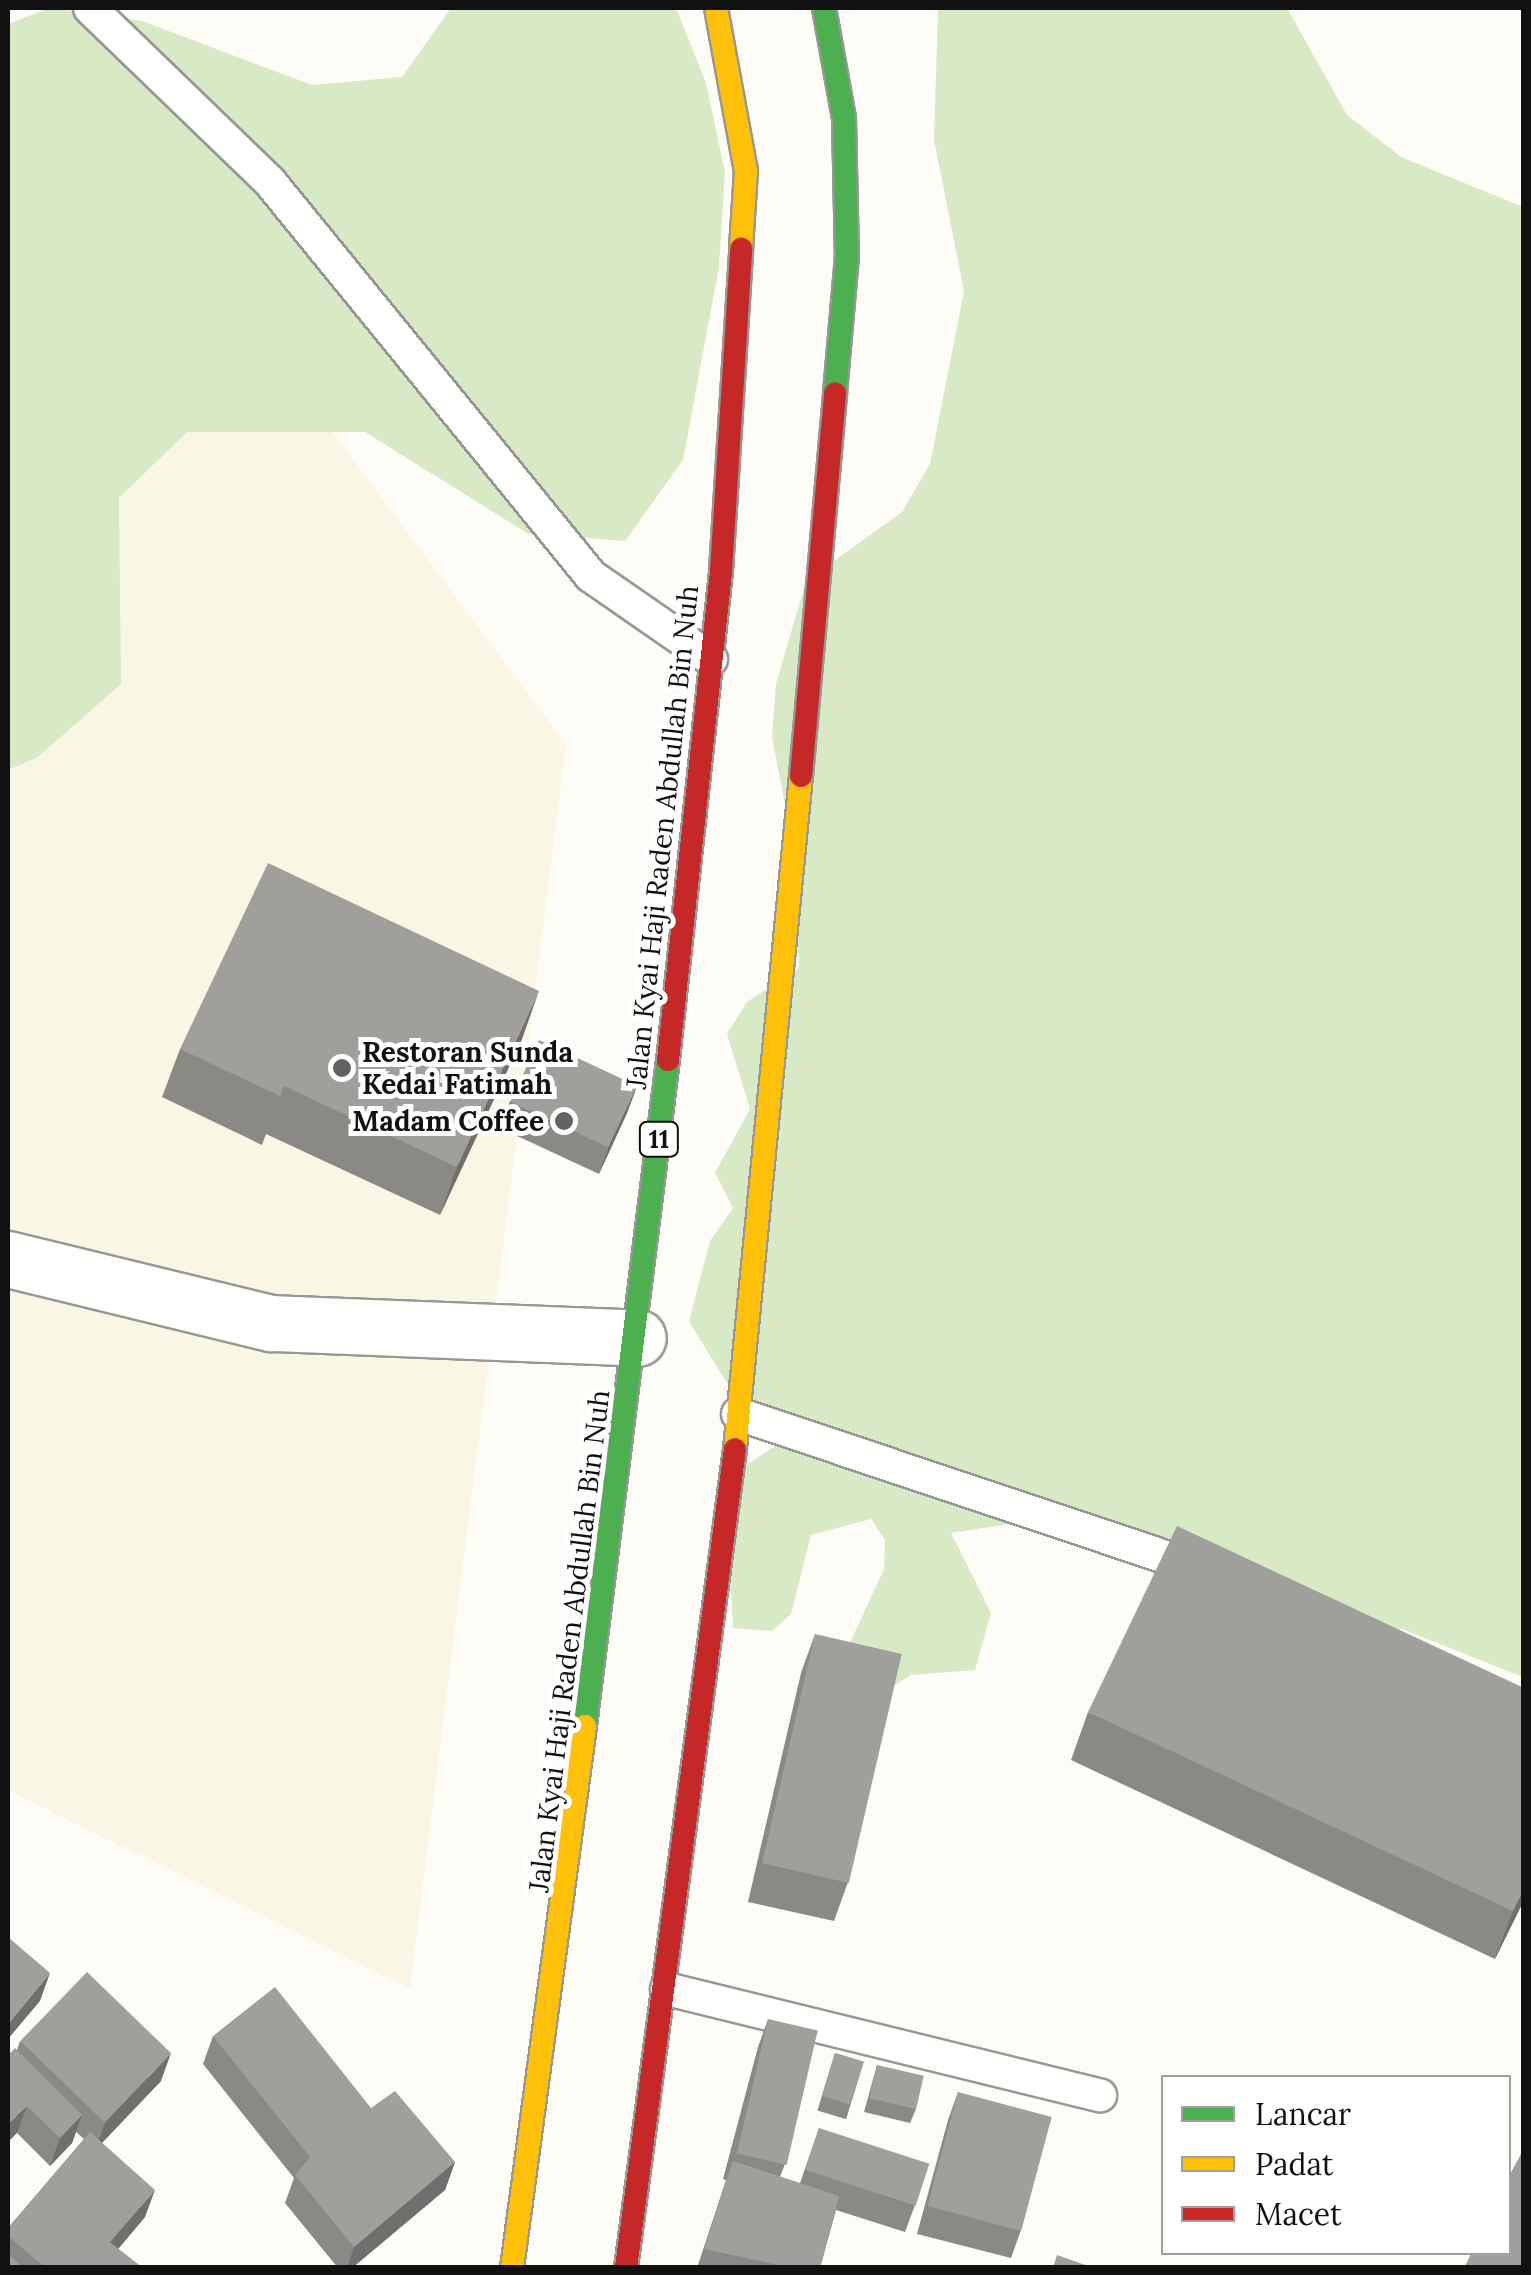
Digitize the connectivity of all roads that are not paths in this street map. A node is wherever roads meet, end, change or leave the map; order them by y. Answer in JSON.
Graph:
{"nodes":[{"id":1,"x":90,"y":8,"type":"edge"},
{"id":2,"x":716,"y":8,"type":"edge"},
{"id":3,"x":824,"y":8,"type":"edge"},
{"id":4,"x":711,"y":658,"type":"junction"},
{"id":5,"x":8,"y":1259,"type":"edge"},
{"id":6,"x":638,"y":1338,"type":"junction"},
{"id":7,"x":738,"y":1414,"type":"junction"},
{"id":8,"x":1229,"y":1578,"type":"edge"},
{"id":9,"x":667,"y":1989,"type":"junction"},
{"id":10,"x":1100,"y":2095,"type":"dead end"},
{"id":11,"x":512,"y":2268,"type":"edge"},
{"id":12,"x":626,"y":2268,"type":"edge"}],
"edges":[{"from":1,"to":4,"type":"lane"},
{"from":2,"to":4,"type":"highway","name":"Jalan Kyai Haji Raden Abdullah Bin Nuh","number":"11"},
{"from":3,"to":7,"type":"highway"},
{"from":4,"to":6,"type":"highway","name":"Jalan Kyai Haji Raden Abdullah Bin Nuh","number":"11"},
{"from":5,"to":6,"type":"street"},
{"from":6,"to":11,"type":"highway","name":"Jalan Kyai Haji Raden Abdullah Bin Nuh","number":"11"},
{"from":7,"to":8,"type":"lane"},
{"from":7,"to":9,"type":"highway"},
{"from":9,"to":10,"type":"lane"},
{"from":9,"to":12,"type":"highway"}]}
